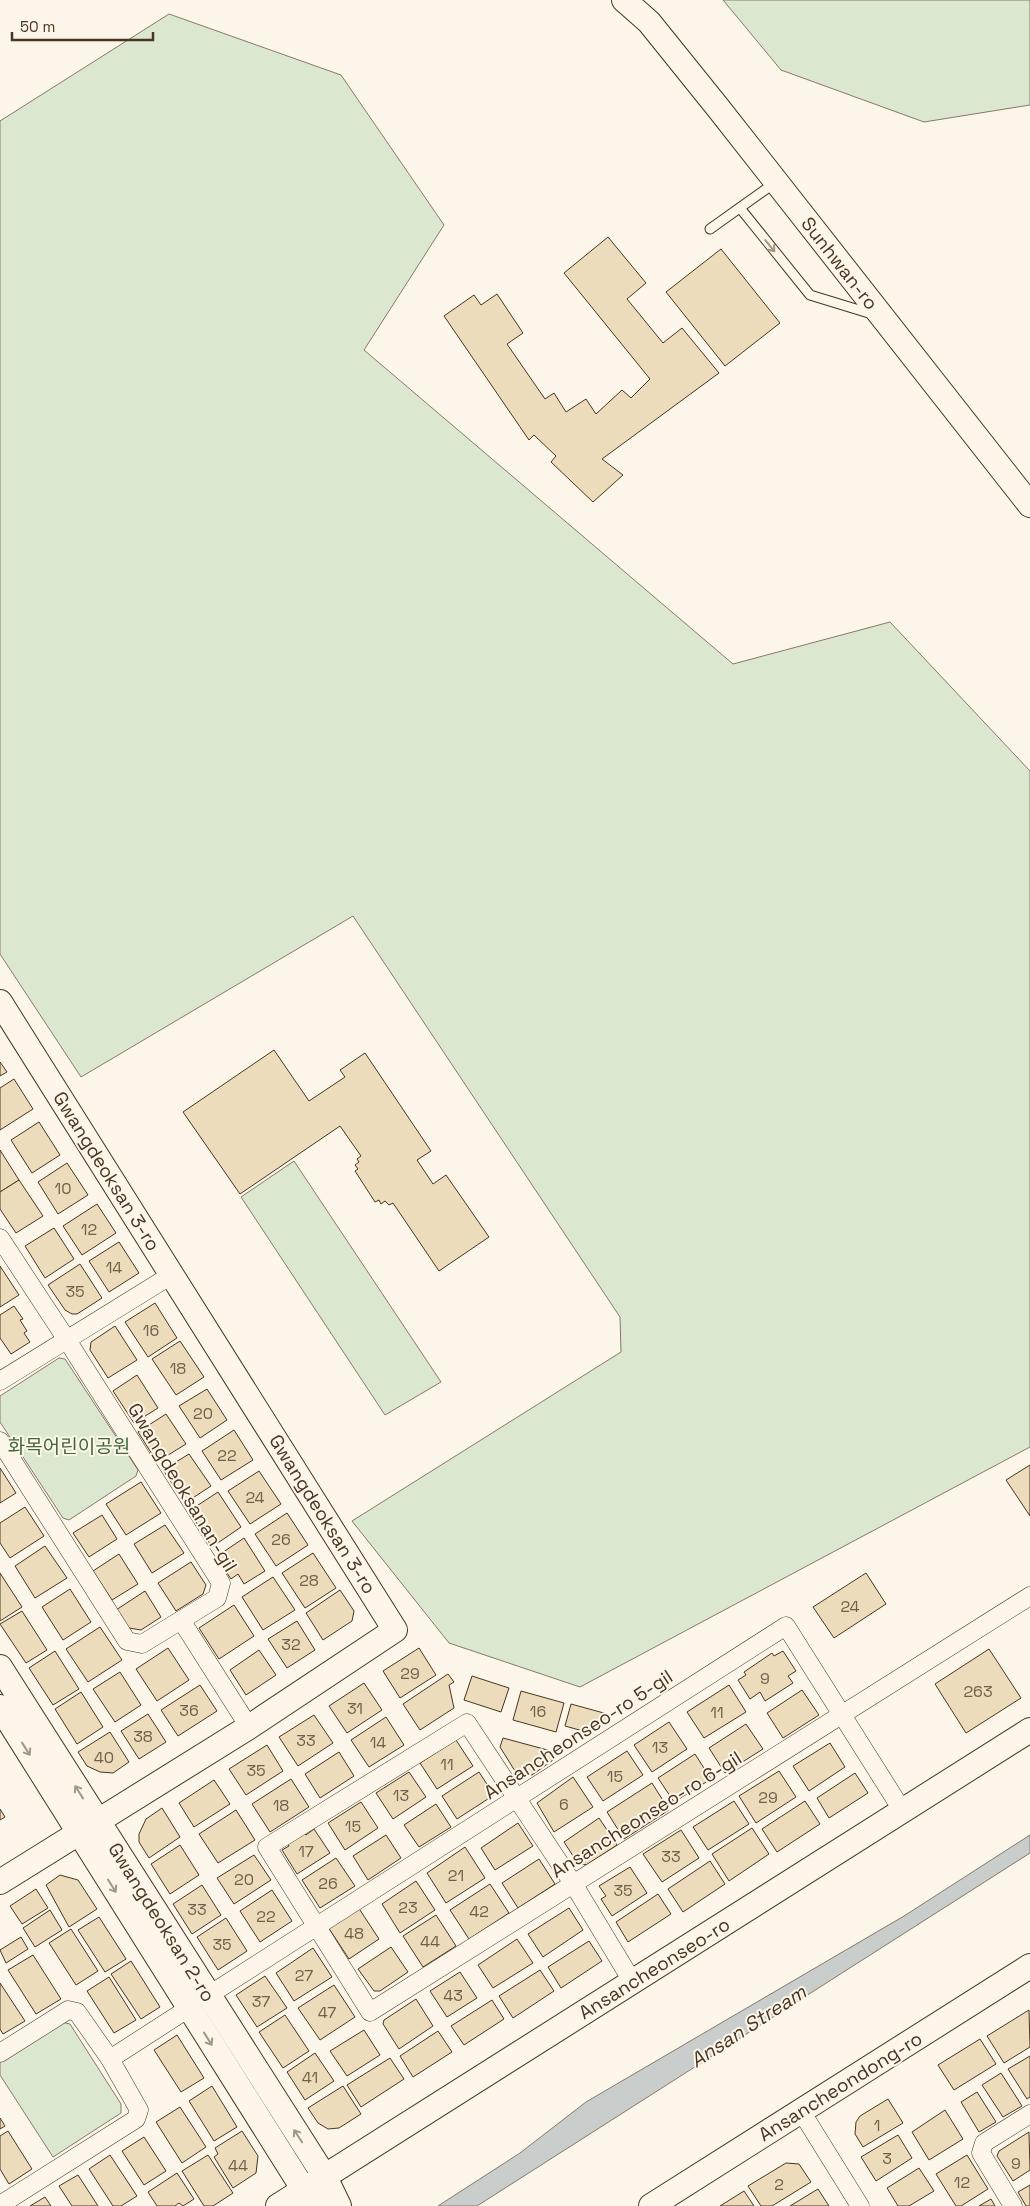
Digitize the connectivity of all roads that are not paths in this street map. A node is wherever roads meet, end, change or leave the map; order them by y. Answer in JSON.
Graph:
{"nodes":[{"id":1,"x":624,"y":0,"type":"edge"},
{"id":2,"x":643,"y":0,"type":"edge"},
{"id":3,"x":650,"y":22,"type":"junction"},
{"id":4,"x":776,"y":182,"type":"junction"},
{"id":5,"x":740,"y":208,"type":"junction"},
{"id":6,"x":710,"y":229,"type":"dead end"},
{"id":7,"x":882,"y":317,"type":"junction"},
{"id":8,"x":1030,"y":505,"type":"edge"},
{"id":9,"x":0,"y":1002,"type":"edge"},
{"id":10,"x":0,"y":1238,"type":"edge"},
{"id":11,"x":173,"y":1274,"type":"junction"},
{"id":12,"x":67,"y":1340,"type":"junction"},
{"id":13,"x":0,"y":1381,"type":"edge"},
{"id":14,"x":0,"y":1441,"type":"edge"},
{"id":15,"x":1030,"y":1596,"type":"edge"},
{"id":16,"x":181,"y":1620,"type":"junction"},
{"id":17,"x":0,"y":1667,"type":"edge"},
{"id":18,"x":0,"y":1707,"type":"edge"},
{"id":19,"x":842,"y":1715,"type":"junction"},
{"id":20,"x":249,"y":1727,"type":"junction"},
{"id":21,"x":1030,"y":1730,"type":"edge"},
{"id":22,"x":518,"y":1798,"type":"junction"},
{"id":23,"x":902,"y":1810,"type":"junction"},
{"id":24,"x":88,"y":1826,"type":"junction"},
{"id":25,"x":0,"y":1882,"type":"edge"},
{"id":26,"x":574,"y":1885,"type":"junction"},
{"id":27,"x":316,"y":1926,"type":"junction"},
{"id":28,"x":1030,"y":1966,"type":"edge"},
{"id":29,"x":632,"y":1981,"type":"junction"},
{"id":30,"x":209,"y":1995,"type":"junction"},
{"id":31,"x":189,"y":2008,"type":"junction"},
{"id":32,"x":0,"y":2053,"type":"edge"},
{"id":33,"x":110,"y":2059,"type":"junction"},
{"id":34,"x":801,"y":2112,"type":"junction"},
{"id":35,"x":1030,"y":2114,"type":"edge"},
{"id":36,"x":324,"y":2177,"type":"junction"},
{"id":37,"x":309,"y":2198,"type":"edge"},
{"id":38,"x":0,"y":2205,"type":"edge"},
{"id":39,"x":278,"y":2206,"type":"edge"},
{"id":40,"x":339,"y":2206,"type":"edge"},
{"id":41,"x":651,"y":2206,"type":"edge"},
{"id":42,"x":860,"y":2206,"type":"edge"},
{"id":43,"x":1014,"y":2206,"type":"edge"}],
"edges":[{"from":1,"to":3,"type":"street","name":"Sunhwan-ro"},
{"from":2,"to":3,"type":"street","name":"Sunhwan-ro"},
{"from":3,"to":4,"type":"street","name":"Sunhwan-ro"},
{"from":4,"to":5,"type":"lane"},
{"from":4,"to":7,"type":"street","name":"Sunhwan-ro"},
{"from":5,"to":6,"type":"lane"},
{"from":5,"to":7,"type":"lane","one_way":true},
{"from":7,"to":8,"type":"street","name":"Sunhwan-ro"},
{"from":9,"to":11,"type":"street","name":"Gwangdeoksan 3-ro"},
{"from":10,"to":12,"type":"street","name":"Gwangdeoksanan-gil"},
{"from":11,"to":12,"type":"street"},
{"from":11,"to":20,"type":"street","name":"Gwangdeoksan 3-ro"},
{"from":12,"to":13,"type":"street"},
{"from":12,"to":16,"type":"street","name":"Gwangdeoksanan-gil"},
{"from":14,"to":16,"type":"street","name":"Gwangdeoksanan-gil"},
{"from":15,"to":19,"type":"street","name":"Ansancheonseo-ro 6-gil"},
{"from":16,"to":20,"type":"street"},
{"from":24,"to":17,"type":"street","name":"Gwangdeoksan 2-ro","one_way":true},
{"from":18,"to":24,"type":"street","name":"Gwangdeoksan 2-ro","one_way":true},
{"from":19,"to":22,"type":"street","name":"Ansancheonseo-ro 5-gil"},
{"from":19,"to":23,"type":"street","name":"Ansancheonseo-ro 5-gil"},
{"from":19,"to":26,"type":"street","name":"Ansancheonseo-ro 6-gil"},
{"from":20,"to":24,"type":"street","name":"Gwangdeoksan 3-ro"},
{"from":21,"to":23,"type":"street","name":"Ansancheonseo-ro"},
{"from":22,"to":26,"type":"street"},
{"from":22,"to":27,"type":"street","name":"Ansancheonseo-ro 5-gil"},
{"from":22,"to":27,"type":"street"},
{"from":23,"to":29,"type":"street","name":"Ansancheonseo-ro"},
{"from":24,"to":25,"type":"street","name":"Gwangdeoksan 3-ro"},
{"from":24,"to":30,"type":"street","name":"Gwangdeoksan 2-ro"},
{"from":24,"to":31,"type":"street","name":"Gwangdeoksan 2-ro","one_way":true},
{"from":26,"to":27,"type":"street","name":"Ansancheonseo-ro 6-gil"},
{"from":26,"to":29,"type":"street"},
{"from":27,"to":30,"type":"street","name":"Ansancheonseo-ro 5-gil"},
{"from":28,"to":34,"type":"street","name":"Ansancheondong-ro"},
{"from":29,"to":36,"type":"street","name":"Ansancheonseo-ro"},
{"from":36,"to":30,"type":"street","name":"Gwangdeoksan 2-ro","one_way":true},
{"from":31,"to":33,"type":"street"},
{"from":31,"to":37,"type":"street","name":"Gwangdeoksan 2-ro","one_way":true},
{"from":32,"to":33,"type":"street"},
{"from":33,"to":38,"type":"street"},
{"from":34,"to":41,"type":"street","name":"Ansancheondong-ro"},
{"from":34,"to":42,"type":"street"},
{"from":35,"to":43,"type":"street"},
{"from":36,"to":37,"type":"street","name":"Ansancheonseo-ro"},
{"from":36,"to":40,"type":"street","name":"Gwangdeoksan 2-ro"},
{"from":37,"to":39,"type":"street","name":"Ansancheonseo-ro"}]}
